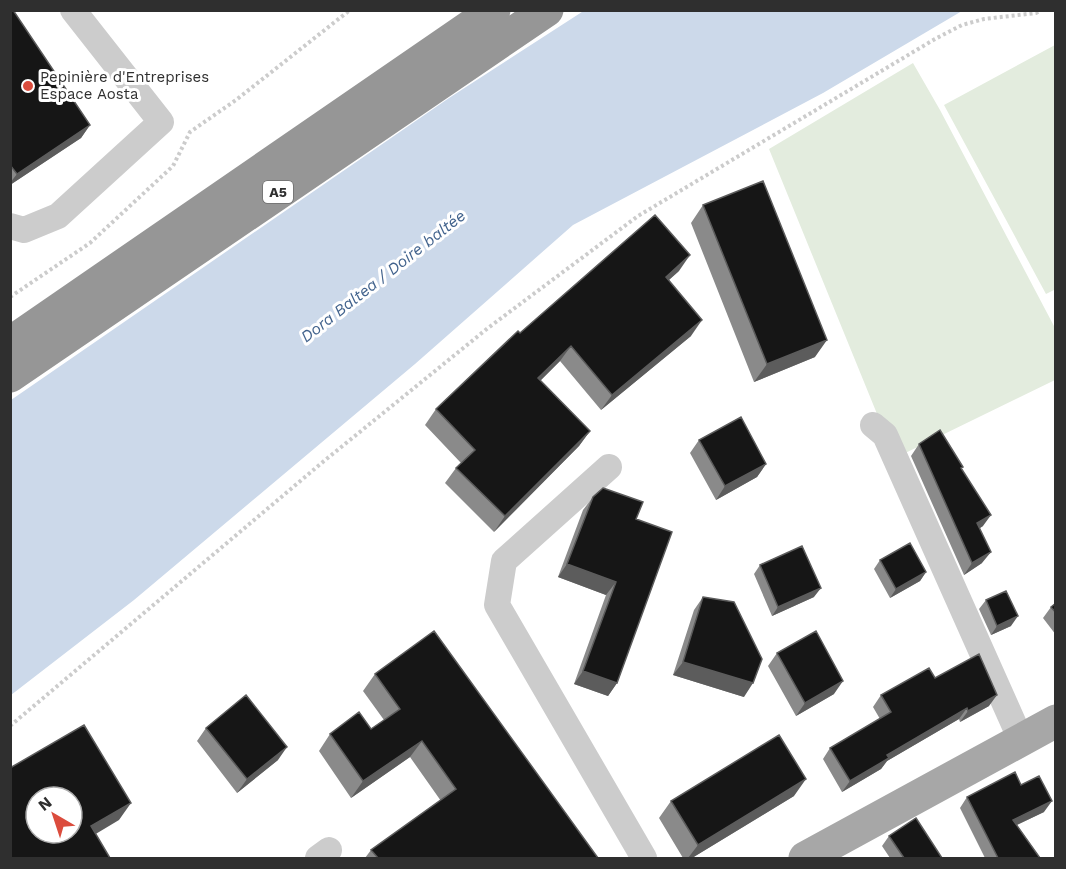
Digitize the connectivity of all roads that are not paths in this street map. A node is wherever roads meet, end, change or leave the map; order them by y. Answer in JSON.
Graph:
{"nodes":[{"id":1,"x":73,"y":10,"type":"edge"},
{"id":2,"x":494,"y":10,"type":"edge"},
{"id":3,"x":547,"y":10,"type":"edge"},
{"id":4,"x":10,"y":226,"type":"edge"},
{"id":5,"x":10,"y":344,"type":"edge"},
{"id":6,"x":10,"y":376,"type":"edge"},
{"id":7,"x":873,"y":425,"type":"dead end"},
{"id":8,"x":609,"y":467,"type":"dead end"},
{"id":9,"x":1056,"y":721,"type":"edge"},
{"id":10,"x":1021,"y":740,"type":"junction"},
{"id":11,"x":644,"y":858,"type":"edge"},
{"id":12,"x":805,"y":858,"type":"edge"}],
"edges":[{"from":1,"to":4,"type":"street"},
{"from":2,"to":5,"type":"highway","number":"A5"},
{"from":3,"to":6,"type":"highway","number":"A5"},
{"from":7,"to":10,"type":"street"},
{"from":8,"to":11,"type":"street"},
{"from":9,"to":10,"type":"main road"},
{"from":10,"to":12,"type":"main road"}]}
